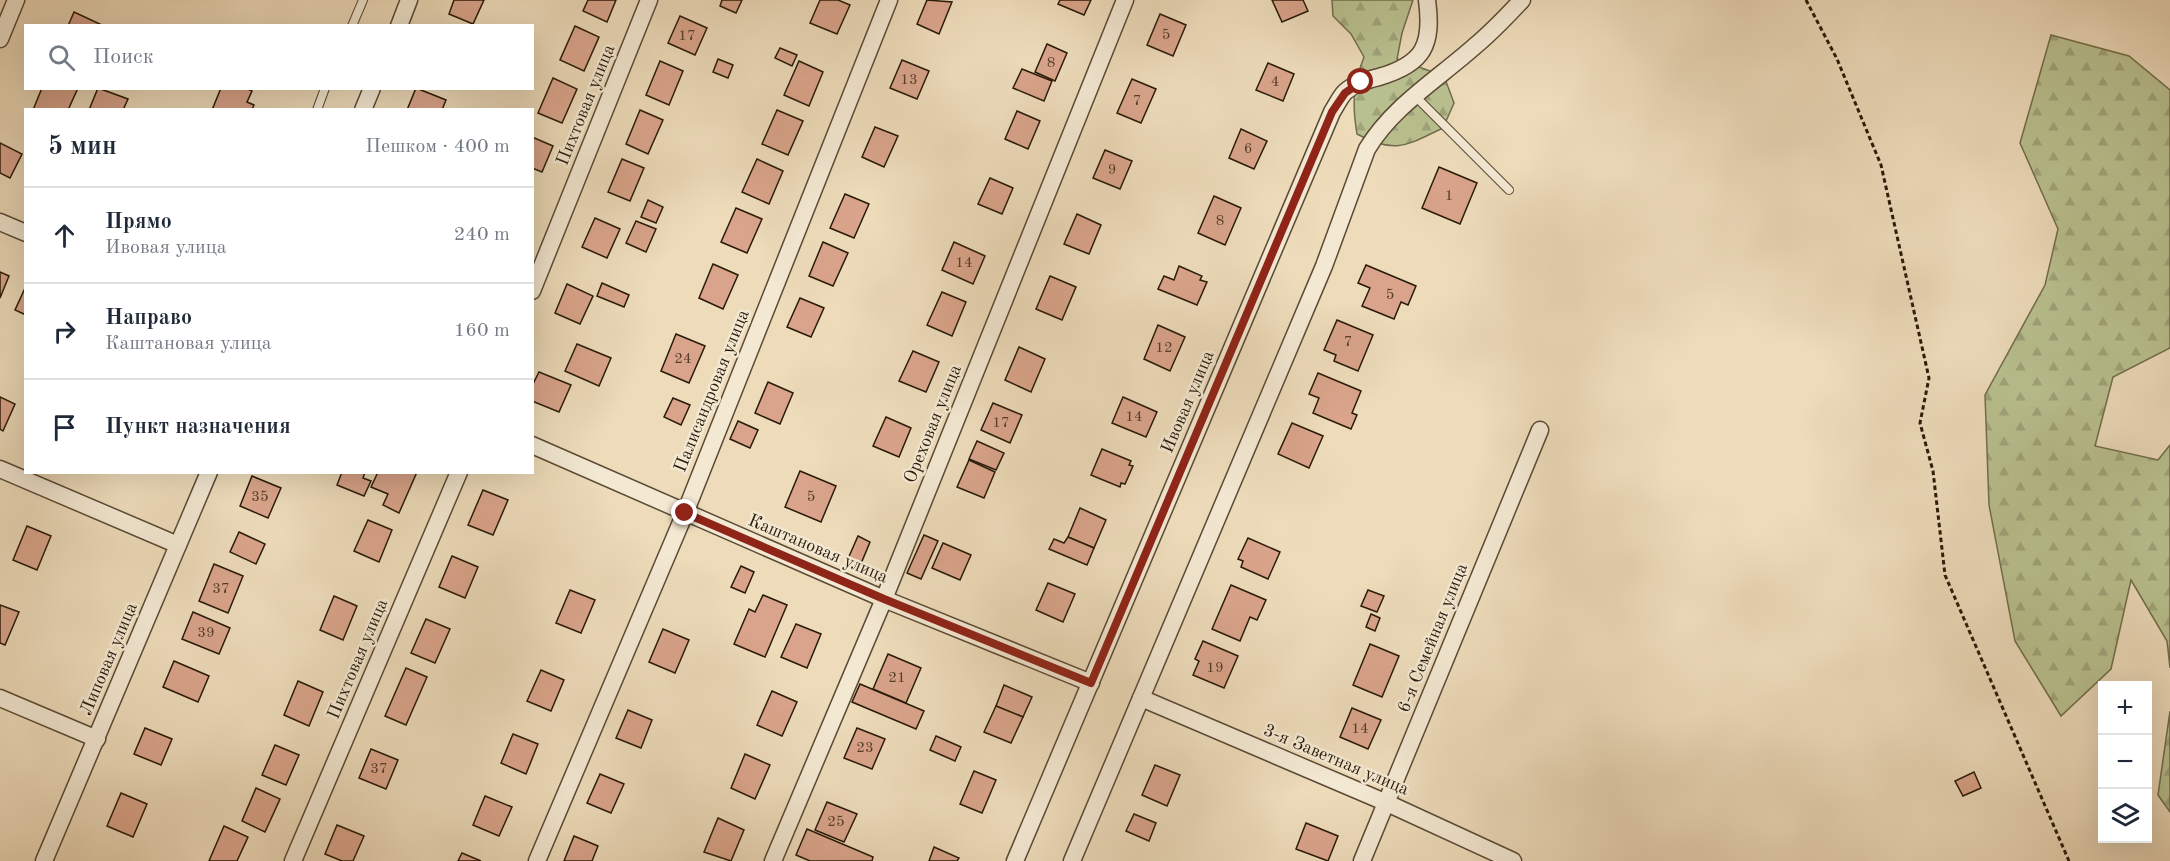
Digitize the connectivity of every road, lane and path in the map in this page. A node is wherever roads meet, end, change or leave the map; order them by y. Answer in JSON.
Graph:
{"nodes":[{"id":1,"x":16,"y":0,"type":"edge"},
{"id":2,"x":363,"y":0,"type":"edge"},
{"id":3,"x":409,"y":0,"type":"edge"},
{"id":4,"x":649,"y":0,"type":"edge"},
{"id":5,"x":889,"y":0,"type":"edge"},
{"id":6,"x":1125,"y":0,"type":"edge"},
{"id":7,"x":1427,"y":0,"type":"edge"},
{"id":8,"x":1522,"y":0,"type":"edge"},
{"id":9,"x":1806,"y":0,"type":"edge"},
{"id":10,"x":353,"y":24,"type":"edge"},
{"id":11,"x":400,"y":24,"type":"edge"},
{"id":12,"x":0,"y":39,"type":"edge"},
{"id":13,"x":325,"y":90,"type":"edge"},
{"id":14,"x":371,"y":90,"type":"edge"},
{"id":15,"x":1414,"y":96,"type":"junction"},
{"id":16,"x":317,"y":108,"type":"edge"},
{"id":17,"x":364,"y":108,"type":"edge"},
{"id":18,"x":1509,"y":190,"type":"dead end"},
{"id":19,"x":0,"y":222,"type":"edge"},
{"id":20,"x":24,"y":232,"type":"edge"},
{"id":21,"x":534,"y":286,"type":"edge"},
{"id":22,"x":1540,"y":430,"type":"dead end"},
{"id":23,"x":534,"y":446,"type":"edge"},
{"id":24,"x":0,"y":469,"type":"edge"},
{"id":25,"x":208,"y":474,"type":"edge"},
{"id":26,"x":458,"y":474,"type":"edge"},
{"id":27,"x":685,"y":513,"type":"junction"},
{"id":28,"x":178,"y":545,"type":"junction"},
{"id":29,"x":884,"y":599,"type":"junction"},
{"id":30,"x":1091,"y":683,"type":"junction"},
{"id":31,"x":0,"y":698,"type":"edge"},
{"id":32,"x":1141,"y":699,"type":"junction"},
{"id":33,"x":97,"y":739,"type":"junction"},
{"id":34,"x":1387,"y":803,"type":"junction"},
{"id":35,"x":44,"y":861,"type":"edge"},
{"id":36,"x":293,"y":861,"type":"edge"},
{"id":37,"x":537,"y":861,"type":"edge"},
{"id":38,"x":773,"y":861,"type":"edge"},
{"id":39,"x":1015,"y":861,"type":"edge"},
{"id":40,"x":1072,"y":861,"type":"edge"},
{"id":41,"x":1362,"y":861,"type":"edge"},
{"id":42,"x":1513,"y":861,"type":"edge"},
{"id":43,"x":2069,"y":861,"type":"edge"}],
"edges":[{"from":1,"to":12,"type":"street"},
{"from":2,"to":10,"type":"lane"},
{"from":3,"to":11,"type":"street"},
{"from":4,"to":21,"type":"street","name":"Пихтовая улица"},
{"from":5,"to":27,"type":"street","name":"Палисандровая улица"},
{"from":6,"to":29,"type":"street","name":"Ореховая улица"},
{"from":7,"to":30,"type":"street","name":"Ивовая улица"},
{"from":8,"to":15,"type":"street"},
{"from":9,"to":43,"type":"path"},
{"from":13,"to":16,"type":"lane"},
{"from":14,"to":17,"type":"street"},
{"from":15,"to":18,"type":"lane"},
{"from":15,"to":32,"type":"street"},
{"from":19,"to":20,"type":"street"},
{"from":22,"to":34,"type":"street","name":"6-я Семейная улица"},
{"from":23,"to":27,"type":"street","name":"Каштановая улица"},
{"from":24,"to":28,"type":"street"},
{"from":25,"to":28,"type":"street","name":"Липовая улица"},
{"from":26,"to":36,"type":"street","name":"Пихтовая улица"},
{"from":27,"to":29,"type":"street","name":"Каштановая улица"},
{"from":27,"to":37,"type":"street","name":"Палисандровая улица"},
{"from":28,"to":33,"type":"street","name":"Липовая улица"},
{"from":29,"to":30,"type":"street","name":"Каштановая улица"},
{"from":29,"to":38,"type":"street","name":"Ореховая улица"},
{"from":30,"to":39,"type":"street","name":"Ивовая улица"},
{"from":31,"to":33,"type":"street"},
{"from":32,"to":34,"type":"street","name":"3-я Заветная улица"},
{"from":32,"to":40,"type":"street"},
{"from":33,"to":35,"type":"street","name":"Липовая улица"},
{"from":34,"to":41,"type":"street","name":"6-я Семейная улица"},
{"from":34,"to":42,"type":"street","name":"3-я Заветная улица"}]}
